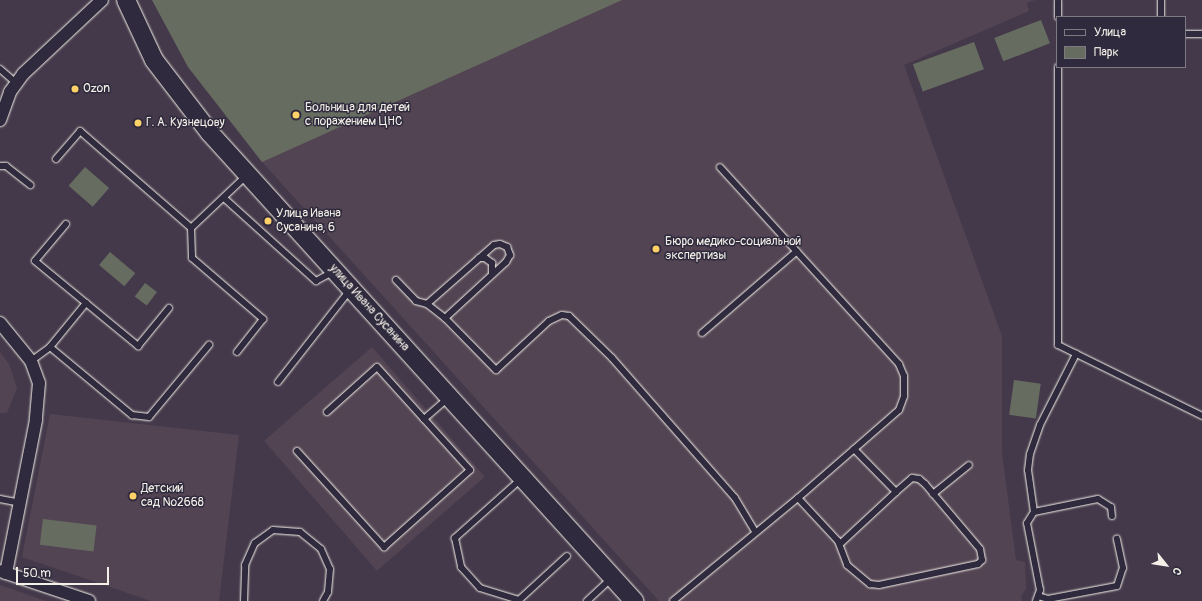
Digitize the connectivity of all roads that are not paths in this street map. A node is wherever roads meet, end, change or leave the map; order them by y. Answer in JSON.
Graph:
{"nodes":[{"id":1,"x":102,"y":0,"type":"edge"},
{"id":2,"x":126,"y":0,"type":"edge"},
{"id":3,"x":1161,"y":0,"type":"edge"},
{"id":4,"x":1058,"y":1,"type":"dead end"},
{"id":5,"x":1058,"y":16,"type":"edge"},
{"id":6,"x":1161,"y":16,"type":"edge"},
{"id":7,"x":1186,"y":34,"type":"edge"},
{"id":8,"x":1202,"y":34,"type":"edge"},
{"id":9,"x":1058,"y":68,"type":"edge"},
{"id":10,"x":0,"y":69,"type":"edge"},
{"id":11,"x":16,"y":83,"type":"junction"},
{"id":12,"x":0,"y":120,"type":"edge"},
{"id":13,"x":56,"y":158,"type":"dead end"},
{"id":14,"x":0,"y":166,"type":"edge"},
{"id":15,"x":720,"y":167,"type":"dead end"},
{"id":16,"x":248,"y":175,"type":"junction"},
{"id":17,"x":30,"y":185,"type":"dead end"},
{"id":18,"x":224,"y":198,"type":"junction"},
{"id":19,"x":66,"y":224,"type":"dead end"},
{"id":20,"x":191,"y":228,"type":"junction"},
{"id":21,"x":797,"y":251,"type":"junction"},
{"id":22,"x":479,"y":258,"type":"junction"},
{"id":23,"x":334,"y":270,"type":"junction"},
{"id":24,"x":492,"y":274,"type":"junction"},
{"id":25,"x":396,"y":280,"type":"dead end"},
{"id":26,"x":350,"y":288,"type":"junction"},
{"id":27,"x":86,"y":303,"type":"junction"},
{"id":28,"x":427,"y":304,"type":"junction"},
{"id":29,"x":170,"y":308,"type":"dead end"},
{"id":30,"x":445,"y":318,"type":"junction"},
{"id":31,"x":0,"y":323,"type":"edge"},
{"id":32,"x":702,"y":333,"type":"dead end"},
{"id":33,"x":208,"y":345,"type":"dead end"},
{"id":34,"x":50,"y":347,"type":"junction"},
{"id":35,"x":237,"y":352,"type":"dead end"},
{"id":36,"x":1076,"y":354,"type":"junction"},
{"id":37,"x":31,"y":361,"type":"junction"},
{"id":38,"x":278,"y":382,"type":"dead end"},
{"id":39,"x":449,"y":397,"type":"junction"},
{"id":40,"x":327,"y":412,"type":"dead end"},
{"id":41,"x":1202,"y":416,"type":"edge"},
{"id":42,"x":424,"y":419,"type":"junction"},
{"id":43,"x":854,"y":449,"type":"junction"},
{"id":44,"x":297,"y":451,"type":"dead end"},
{"id":45,"x":969,"y":465,"type":"dead end"},
{"id":46,"x":522,"y":478,"type":"junction"},
{"id":47,"x":896,"y":492,"type":"junction"},
{"id":48,"x":933,"y":494,"type":"junction"},
{"id":49,"x":798,"y":498,"type":"junction"},
{"id":50,"x":0,"y":499,"type":"edge"},
{"id":51,"x":20,"y":503,"type":"junction"},
{"id":52,"x":1034,"y":512,"type":"junction"},
{"id":53,"x":1112,"y":516,"type":"dead end"},
{"id":54,"x":755,"y":531,"type":"junction"},
{"id":55,"x":1117,"y":539,"type":"dead end"},
{"id":56,"x":840,"y":544,"type":"junction"},
{"id":57,"x":567,"y":556,"type":"dead end"},
{"id":58,"x":3,"y":572,"type":"edge"},
{"id":59,"x":613,"y":578,"type":"junction"},
{"id":60,"x":1037,"y":598,"type":"edge"},
{"id":61,"x":88,"y":601,"type":"edge"},
{"id":62,"x":244,"y":601,"type":"edge"},
{"id":63,"x":323,"y":601,"type":"edge"},
{"id":64,"x":587,"y":601,"type":"edge"},
{"id":65,"x":634,"y":601,"type":"edge"},
{"id":66,"x":673,"y":601,"type":"edge"}],
"edges":[{"from":1,"to":11,"type":"street"},
{"from":2,"to":16,"type":"street","name":"улица Ивана Сусанина"},
{"from":3,"to":6,"type":"lane"},
{"from":4,"to":5,"type":"lane"},
{"from":7,"to":8,"type":"lane"},
{"from":9,"to":36,"type":"lane"},
{"from":10,"to":11,"type":"lane"},
{"from":11,"to":12,"type":"street"},
{"from":13,"to":20,"type":"lane"},
{"from":14,"to":17,"type":"lane"},
{"from":15,"to":21,"type":"lane"},
{"from":16,"to":18,"type":"lane"},
{"from":16,"to":23,"type":"street","name":"улица Ивана Сусанина"},
{"from":18,"to":20,"type":"lane"},
{"from":18,"to":23,"type":"lane"},
{"from":19,"to":27,"type":"lane"},
{"from":20,"to":35,"type":"lane"},
{"from":21,"to":32,"type":"lane"},
{"from":21,"to":43,"type":"lane"},
{"from":22,"to":24,"type":"lane"},
{"from":22,"to":24,"type":"lane"},
{"from":22,"to":28,"type":"lane"},
{"from":23,"to":26,"type":"street","name":"улица Ивана Сусанина"},
{"from":24,"to":30,"type":"lane"},
{"from":25,"to":28,"type":"lane"},
{"from":26,"to":38,"type":"lane"},
{"from":26,"to":39,"type":"street","name":"улица Ивана Сусанина"},
{"from":27,"to":29,"type":"lane"},
{"from":27,"to":34,"type":"lane"},
{"from":28,"to":30,"type":"lane"},
{"from":30,"to":54,"type":"lane"},
{"from":31,"to":37,"type":"street"},
{"from":33,"to":34,"type":"lane"},
{"from":34,"to":37,"type":"lane"},
{"from":36,"to":41,"type":"lane"},
{"from":36,"to":52,"type":"lane"},
{"from":37,"to":51,"type":"street"},
{"from":39,"to":42,"type":"lane"},
{"from":39,"to":46,"type":"street","name":"улица Ивана Сусанина"},
{"from":40,"to":42,"type":"lane"},
{"from":42,"to":44,"type":"lane"},
{"from":43,"to":47,"type":"lane"},
{"from":43,"to":49,"type":"lane"},
{"from":45,"to":48,"type":"lane"},
{"from":46,"to":57,"type":"lane"},
{"from":46,"to":59,"type":"street","name":"улица Ивана Сусанина"},
{"from":47,"to":48,"type":"lane"},
{"from":47,"to":56,"type":"lane"},
{"from":48,"to":56,"type":"lane"},
{"from":49,"to":54,"type":"lane"},
{"from":49,"to":56,"type":"lane"},
{"from":50,"to":51,"type":"lane"},
{"from":51,"to":58,"type":"street"},
{"from":52,"to":53,"type":"lane"},
{"from":52,"to":60,"type":"lane"},
{"from":54,"to":66,"type":"lane"},
{"from":55,"to":60,"type":"lane"},
{"from":58,"to":61,"type":"street"},
{"from":59,"to":64,"type":"lane"},
{"from":59,"to":65,"type":"street","name":"улица Ивана Сусанина"},
{"from":62,"to":63,"type":"lane"}]}
